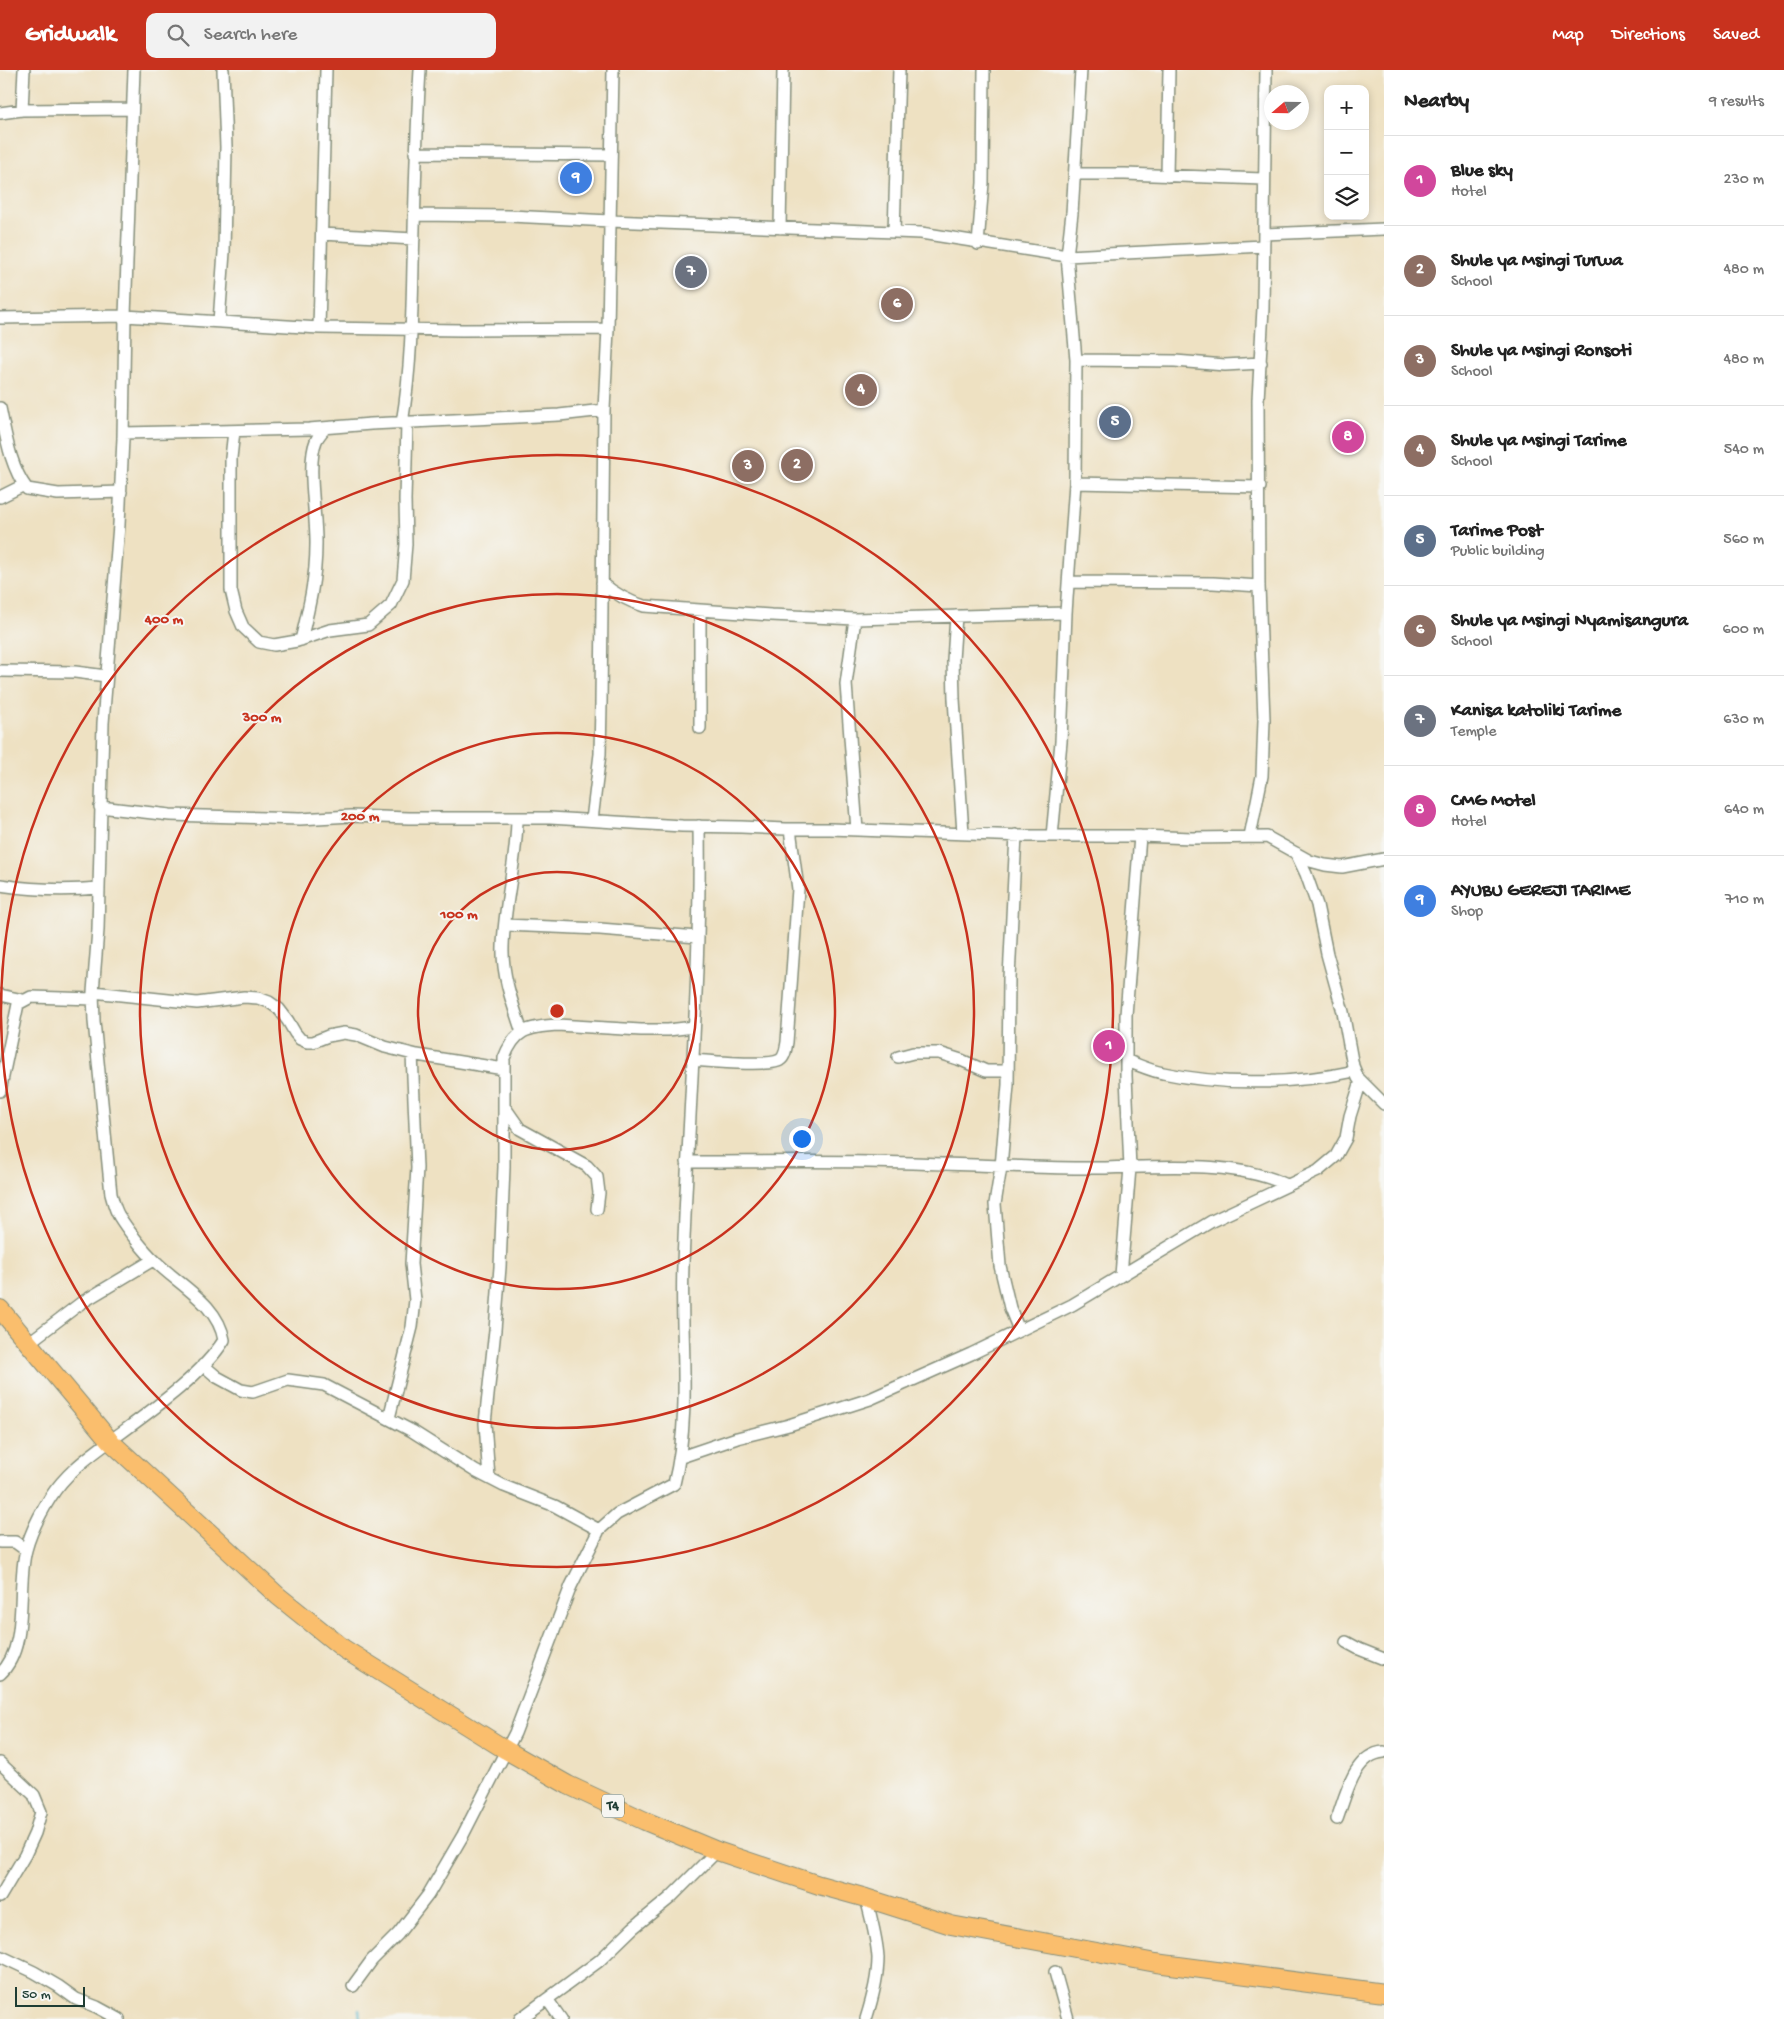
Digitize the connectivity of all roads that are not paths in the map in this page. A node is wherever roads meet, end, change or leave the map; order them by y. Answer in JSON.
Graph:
{"nodes":[{"id":1,"x":24,"y":70,"type":"edge"},
{"id":2,"x":134,"y":70,"type":"edge"},
{"id":3,"x":223,"y":70,"type":"edge"},
{"id":4,"x":326,"y":70,"type":"edge"},
{"id":5,"x":420,"y":70,"type":"edge"},
{"id":6,"x":613,"y":70,"type":"edge"},
{"id":7,"x":783,"y":70,"type":"edge"},
{"id":8,"x":899,"y":70,"type":"edge"},
{"id":9,"x":984,"y":70,"type":"edge"},
{"id":10,"x":1081,"y":70,"type":"edge"},
{"id":11,"x":1169,"y":70,"type":"edge"},
{"id":12,"x":1266,"y":70,"type":"edge"},
{"id":13,"x":132,"y":109,"type":"junction"},
{"id":14,"x":22,"y":110,"type":"junction"},
{"id":15,"x":0,"y":113,"type":"edge"},
{"id":16,"x":416,"y":153,"type":"junction"},
{"id":17,"x":611,"y":155,"type":"junction"},
{"id":18,"x":1074,"y":174,"type":"junction"},
{"id":19,"x":1167,"y":176,"type":"junction"},
{"id":20,"x":1263,"y":179,"type":"junction"},
{"id":21,"x":414,"y":215,"type":"junction"},
{"id":22,"x":610,"y":222,"type":"junction"},
{"id":23,"x":780,"y":228,"type":"junction"},
{"id":24,"x":1384,"y":229,"type":"edge"},
{"id":25,"x":894,"y":232,"type":"junction"},
{"id":26,"x":322,"y":234,"type":"junction"},
{"id":27,"x":1264,"y":234,"type":"junction"},
{"id":28,"x":414,"y":239,"type":"junction"},
{"id":29,"x":978,"y":244,"type":"junction"},
{"id":30,"x":1263,"y":246,"type":"junction"},
{"id":31,"x":1067,"y":256,"type":"junction"},
{"id":32,"x":125,"y":316,"type":"junction"},
{"id":33,"x":0,"y":318,"type":"edge"},
{"id":34,"x":219,"y":322,"type":"junction"},
{"id":35,"x":319,"y":328,"type":"junction"},
{"id":36,"x":608,"y":329,"type":"junction"},
{"id":37,"x":412,"y":330,"type":"junction"},
{"id":38,"x":1076,"y":360,"type":"junction"},
{"id":39,"x":1262,"y":363,"type":"junction"},
{"id":40,"x":0,"y":408,"type":"edge"},
{"id":41,"x":604,"y":410,"type":"junction"},
{"id":42,"x":404,"y":423,"type":"junction"},
{"id":43,"x":325,"y":428,"type":"junction"},
{"id":44,"x":234,"y":431,"type":"junction"},
{"id":45,"x":124,"y":433,"type":"junction"},
{"id":46,"x":1075,"y":482,"type":"junction"},
{"id":47,"x":24,"y":485,"type":"junction"},
{"id":48,"x":1260,"y":487,"type":"junction"},
{"id":49,"x":120,"y":492,"type":"junction"},
{"id":50,"x":0,"y":497,"type":"edge"},
{"id":51,"x":1070,"y":582,"type":"junction"},
{"id":52,"x":602,"y":583,"type":"junction"},
{"id":53,"x":1259,"y":586,"type":"junction"},
{"id":54,"x":700,"y":610,"type":"junction"},
{"id":55,"x":1066,"y":613,"type":"junction"},
{"id":56,"x":956,"y":616,"type":"junction"},
{"id":57,"x":855,"y":619,"type":"junction"},
{"id":58,"x":301,"y":640,"type":"junction"},
{"id":59,"x":0,"y":671,"type":"edge"},
{"id":60,"x":106,"y":676,"type":"junction"},
{"id":61,"x":700,"y":728,"type":"dead end"},
{"id":62,"x":100,"y":807,"type":"junction"},
{"id":63,"x":517,"y":818,"type":"junction"},
{"id":64,"x":592,"y":820,"type":"junction"},
{"id":65,"x":699,"y":826,"type":"junction"},
{"id":66,"x":790,"y":829,"type":"junction"},
{"id":67,"x":857,"y":830,"type":"junction"},
{"id":68,"x":963,"y":833,"type":"junction"},
{"id":69,"x":1016,"y":835,"type":"junction"},
{"id":70,"x":1052,"y":836,"type":"junction"},
{"id":71,"x":1140,"y":836,"type":"junction"},
{"id":72,"x":1250,"y":836,"type":"junction"},
{"id":73,"x":1296,"y":853,"type":"junction"},
{"id":74,"x":1384,"y":859,"type":"edge"},
{"id":75,"x":0,"y":885,"type":"edge"},
{"id":76,"x":99,"y":888,"type":"junction"},
{"id":77,"x":505,"y":925,"type":"junction"},
{"id":78,"x":697,"y":937,"type":"junction"},
{"id":79,"x":0,"y":995,"type":"edge"},
{"id":80,"x":93,"y":996,"type":"junction"},
{"id":81,"x":23,"y":1000,"type":"junction"},
{"id":82,"x":694,"y":1027,"type":"junction"},
{"id":83,"x":522,"y":1032,"type":"junction"},
{"id":84,"x":412,"y":1054,"type":"junction"},
{"id":85,"x":898,"y":1057,"type":"dead end"},
{"id":86,"x":692,"y":1060,"type":"junction"},
{"id":87,"x":1127,"y":1061,"type":"junction"},
{"id":88,"x":504,"y":1069,"type":"junction"},
{"id":89,"x":1008,"y":1071,"type":"junction"},
{"id":90,"x":1355,"y":1071,"type":"junction"},
{"id":91,"x":1361,"y":1081,"type":"junction"},
{"id":92,"x":0,"y":1091,"type":"edge"},
{"id":93,"x":1384,"y":1104,"type":"edge"},
{"id":94,"x":505,"y":1109,"type":"junction"},
{"id":95,"x":687,"y":1162,"type":"junction"},
{"id":96,"x":1001,"y":1167,"type":"junction"},
{"id":97,"x":1130,"y":1168,"type":"junction"},
{"id":98,"x":1287,"y":1185,"type":"junction"},
{"id":99,"x":597,"y":1209,"type":"dead end"},
{"id":100,"x":153,"y":1260,"type":"junction"},
{"id":101,"x":1121,"y":1275,"type":"junction"},
{"id":102,"x":0,"y":1309,"type":"edge"},
{"id":103,"x":1019,"y":1330,"type":"junction"},
{"id":104,"x":27,"y":1344,"type":"junction"},
{"id":105,"x":204,"y":1365,"type":"junction"},
{"id":106,"x":389,"y":1418,"type":"junction"},
{"id":107,"x":110,"y":1441,"type":"junction"},
{"id":108,"x":681,"y":1457,"type":"junction"},
{"id":109,"x":489,"y":1478,"type":"junction"},
{"id":110,"x":599,"y":1530,"type":"junction"},
{"id":111,"x":0,"y":1542,"type":"edge"},
{"id":112,"x":26,"y":1550,"type":"junction"},
{"id":113,"x":1346,"y":1642,"type":"dead end"},
{"id":114,"x":1384,"y":1659,"type":"edge"},
{"id":115,"x":0,"y":1674,"type":"edge"},
{"id":116,"x":506,"y":1750,"type":"junction"},
{"id":117,"x":1384,"y":1752,"type":"edge"},
{"id":118,"x":0,"y":1763,"type":"edge"},
{"id":119,"x":1337,"y":1819,"type":"dead end"},
{"id":120,"x":717,"y":1851,"type":"junction"},
{"id":121,"x":0,"y":1897,"type":"edge"},
{"id":122,"x":866,"y":1898,"type":"junction"},
{"id":123,"x":0,"y":1956,"type":"edge"},
{"id":124,"x":1055,"y":1972,"type":"dead end"},
{"id":125,"x":353,"y":1986,"type":"dead end"},
{"id":126,"x":1384,"y":1994,"type":"edge"},
{"id":127,"x":547,"y":1998,"type":"junction"},
{"id":128,"x":119,"y":2019,"type":"edge"},
{"id":129,"x":520,"y":2019,"type":"edge"},
{"id":130,"x":560,"y":2019,"type":"edge"},
{"id":131,"x":866,"y":2019,"type":"edge"},
{"id":132,"x":1068,"y":2019,"type":"edge"}],
"edges":[{"from":1,"to":14,"type":"street"},
{"from":2,"to":13,"type":"street"},
{"from":3,"to":34,"type":"street"},
{"from":4,"to":26,"type":"street"},
{"from":5,"to":16,"type":"street"},
{"from":6,"to":17,"type":"street"},
{"from":7,"to":23,"type":"street"},
{"from":8,"to":25,"type":"street"},
{"from":9,"to":29,"type":"street"},
{"from":10,"to":18,"type":"street"},
{"from":11,"to":19,"type":"street"},
{"from":12,"to":20,"type":"street"},
{"from":13,"to":14,"type":"street"},
{"from":13,"to":32,"type":"street"},
{"from":14,"to":15,"type":"street"},
{"from":16,"to":17,"type":"street"},
{"from":16,"to":21,"type":"street"},
{"from":17,"to":22,"type":"street"},
{"from":18,"to":19,"type":"street"},
{"from":18,"to":31,"type":"street"},
{"from":19,"to":20,"type":"street"},
{"from":20,"to":27,"type":"street"},
{"from":21,"to":22,"type":"street"},
{"from":21,"to":28,"type":"street"},
{"from":22,"to":23,"type":"street"},
{"from":22,"to":36,"type":"street"},
{"from":23,"to":25,"type":"street"},
{"from":24,"to":27,"type":"street"},
{"from":25,"to":29,"type":"street"},
{"from":26,"to":28,"type":"street"},
{"from":26,"to":35,"type":"street"},
{"from":27,"to":30,"type":"street"},
{"from":28,"to":37,"type":"street"},
{"from":29,"to":31,"type":"street"},
{"from":30,"to":31,"type":"street"},
{"from":30,"to":39,"type":"street"},
{"from":31,"to":38,"type":"street"},
{"from":32,"to":33,"type":"street"},
{"from":32,"to":34,"type":"street"},
{"from":32,"to":45,"type":"street"},
{"from":34,"to":35,"type":"street"},
{"from":35,"to":37,"type":"street"},
{"from":36,"to":37,"type":"street"},
{"from":36,"to":41,"type":"street"},
{"from":37,"to":42,"type":"street"},
{"from":38,"to":39,"type":"street"},
{"from":38,"to":46,"type":"street"},
{"from":39,"to":48,"type":"street"},
{"from":40,"to":47,"type":"street"},
{"from":41,"to":42,"type":"street"},
{"from":41,"to":52,"type":"street"},
{"from":42,"to":43,"type":"street"},
{"from":42,"to":58,"type":"street"},
{"from":43,"to":44,"type":"street"},
{"from":43,"to":58,"type":"street"},
{"from":44,"to":45,"type":"street"},
{"from":44,"to":58,"type":"street"},
{"from":45,"to":49,"type":"street"},
{"from":46,"to":48,"type":"street"},
{"from":46,"to":51,"type":"street"},
{"from":47,"to":49,"type":"street"},
{"from":47,"to":50,"type":"street"},
{"from":48,"to":53,"type":"street"},
{"from":49,"to":60,"type":"street"},
{"from":51,"to":53,"type":"street"},
{"from":51,"to":55,"type":"street"},
{"from":52,"to":54,"type":"street"},
{"from":52,"to":64,"type":"street"},
{"from":53,"to":72,"type":"street"},
{"from":54,"to":57,"type":"street"},
{"from":54,"to":61,"type":"street"},
{"from":55,"to":56,"type":"street"},
{"from":55,"to":70,"type":"street"},
{"from":56,"to":57,"type":"street"},
{"from":56,"to":68,"type":"street"},
{"from":57,"to":67,"type":"street"},
{"from":59,"to":60,"type":"street"},
{"from":60,"to":62,"type":"street"},
{"from":62,"to":63,"type":"street"},
{"from":62,"to":76,"type":"street"},
{"from":63,"to":64,"type":"street"},
{"from":63,"to":77,"type":"street"},
{"from":64,"to":65,"type":"street"},
{"from":65,"to":66,"type":"street"},
{"from":65,"to":78,"type":"street"},
{"from":66,"to":67,"type":"street"},
{"from":66,"to":86,"type":"street"},
{"from":67,"to":68,"type":"street"},
{"from":68,"to":69,"type":"street"},
{"from":69,"to":70,"type":"street"},
{"from":69,"to":89,"type":"street"},
{"from":70,"to":71,"type":"street"},
{"from":71,"to":72,"type":"street"},
{"from":71,"to":87,"type":"street"},
{"from":72,"to":73,"type":"street"},
{"from":73,"to":74,"type":"street"},
{"from":73,"to":90,"type":"street"},
{"from":75,"to":76,"type":"street"},
{"from":76,"to":80,"type":"street"},
{"from":77,"to":78,"type":"street"},
{"from":77,"to":83,"type":"street"},
{"from":78,"to":82,"type":"street"},
{"from":79,"to":81,"type":"street"},
{"from":80,"to":81,"type":"street"},
{"from":80,"to":84,"type":"street"},
{"from":80,"to":100,"type":"street"},
{"from":81,"to":92,"type":"street"},
{"from":82,"to":83,"type":"street"},
{"from":82,"to":86,"type":"street"},
{"from":83,"to":88,"type":"street"},
{"from":84,"to":88,"type":"street"},
{"from":84,"to":106,"type":"street"},
{"from":85,"to":89,"type":"street"},
{"from":86,"to":95,"type":"street"},
{"from":87,"to":90,"type":"street"},
{"from":87,"to":97,"type":"street"},
{"from":88,"to":94,"type":"street"},
{"from":89,"to":96,"type":"street"},
{"from":90,"to":91,"type":"street"},
{"from":91,"to":93,"type":"street"},
{"from":91,"to":98,"type":"street"},
{"from":94,"to":99,"type":"street"},
{"from":94,"to":109,"type":"street"},
{"from":95,"to":96,"type":"street"},
{"from":95,"to":108,"type":"street"},
{"from":96,"to":97,"type":"street"},
{"from":96,"to":103,"type":"street"},
{"from":97,"to":98,"type":"street"},
{"from":97,"to":101,"type":"street"},
{"from":98,"to":101,"type":"street"},
{"from":100,"to":104,"type":"street"},
{"from":100,"to":105,"type":"street"},
{"from":101,"to":103,"type":"street"},
{"from":102,"to":104,"type":"highway","number":"T4"},
{"from":103,"to":108,"type":"street"},
{"from":104,"to":107,"type":"highway","number":"T4"},
{"from":105,"to":106,"type":"street"},
{"from":105,"to":107,"type":"street"},
{"from":106,"to":109,"type":"street"},
{"from":107,"to":112,"type":"street"},
{"from":107,"to":116,"type":"highway","number":"T4"},
{"from":108,"to":110,"type":"street"},
{"from":109,"to":110,"type":"street"},
{"from":110,"to":116,"type":"street"},
{"from":111,"to":112,"type":"street"},
{"from":112,"to":115,"type":"street"},
{"from":113,"to":114,"type":"street"},
{"from":116,"to":120,"type":"highway","number":"T4"},
{"from":116,"to":125,"type":"street"},
{"from":117,"to":119,"type":"street"},
{"from":118,"to":121,"type":"street"},
{"from":120,"to":122,"type":"highway","number":"T4"},
{"from":120,"to":127,"type":"street"},
{"from":122,"to":126,"type":"highway","number":"T4"},
{"from":122,"to":131,"type":"street"},
{"from":123,"to":128,"type":"street"},
{"from":124,"to":132,"type":"street"},
{"from":127,"to":129,"type":"street"},
{"from":127,"to":130,"type":"street"}]}
